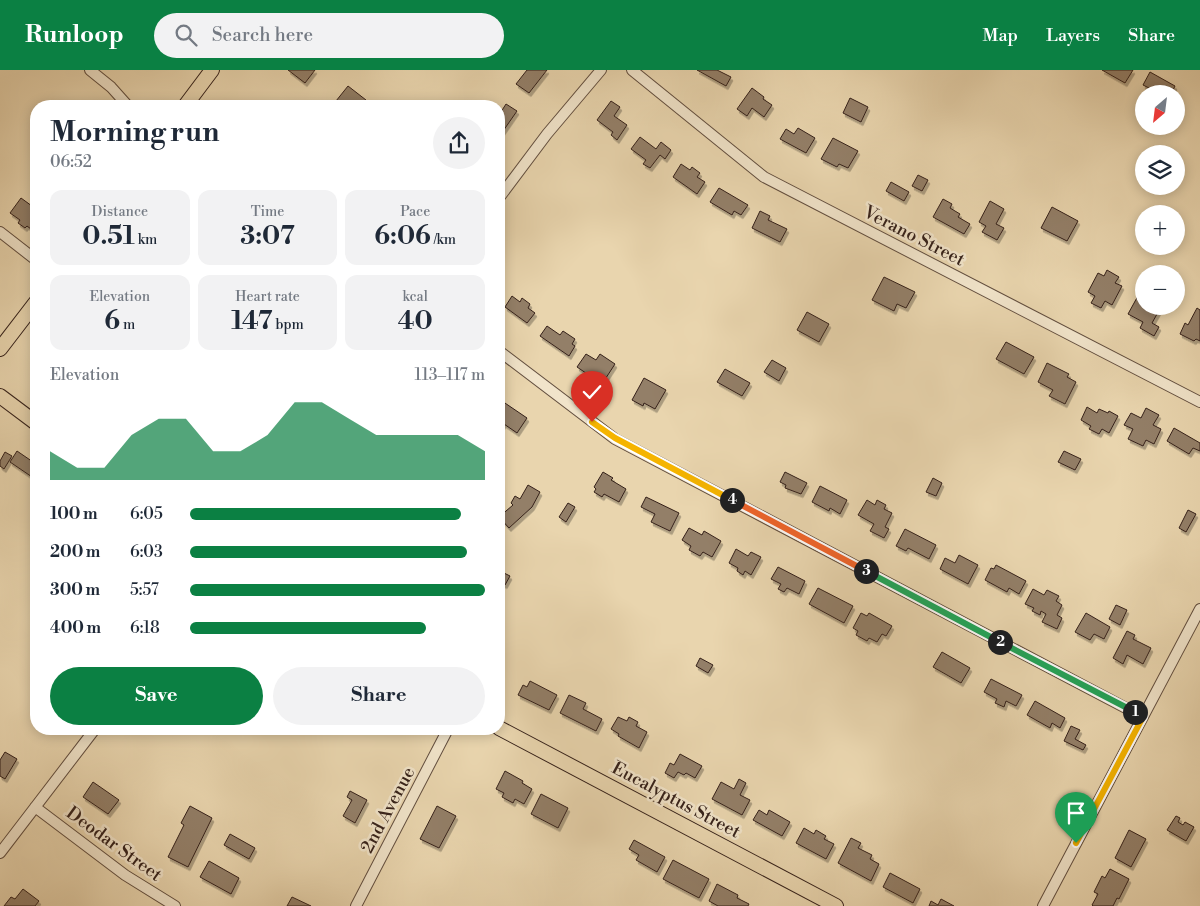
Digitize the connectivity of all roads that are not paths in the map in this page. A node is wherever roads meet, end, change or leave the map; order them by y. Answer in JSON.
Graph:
{"nodes":[{"id":1,"x":90,"y":70,"type":"edge"},
{"id":2,"x":212,"y":70,"type":"edge"},
{"id":3,"x":601,"y":70,"type":"edge"},
{"id":4,"x":632,"y":70,"type":"edge"},
{"id":5,"x":123,"y":100,"type":"edge"},
{"id":6,"x":189,"y":100,"type":"edge"},
{"id":7,"x":505,"y":190,"type":"edge"},
{"id":8,"x":0,"y":232,"type":"edge"},
{"id":9,"x":30,"y":255,"type":"edge"},
{"id":10,"x":30,"y":310,"type":"edge"},
{"id":11,"x":0,"y":349,"type":"edge"},
{"id":12,"x":505,"y":356,"type":"edge"},
{"id":13,"x":0,"y":396,"type":"edge"},
{"id":14,"x":1200,"y":402,"type":"edge"},
{"id":15,"x":30,"y":418,"type":"edge"},
{"id":16,"x":1200,"y":609,"type":"edge"},
{"id":17,"x":1143,"y":717,"type":"junction"},
{"id":18,"x":505,"y":731,"type":"edge"},
{"id":19,"x":90,"y":735,"type":"edge"},
{"id":20,"x":445,"y":735,"type":"edge"},
{"id":21,"x":35,"y":807,"type":"junction"},
{"id":22,"x":0,"y":853,"type":"edge"},
{"id":23,"x":175,"y":906,"type":"edge"},
{"id":24,"x":356,"y":906,"type":"edge"},
{"id":25,"x":836,"y":906,"type":"edge"},
{"id":26,"x":1043,"y":906,"type":"edge"}],
"edges":[{"from":1,"to":5,"type":"street"},
{"from":2,"to":6,"type":"main road"},
{"from":3,"to":7,"type":"street"},
{"from":4,"to":14,"type":"street","name":"Verano Street"},
{"from":8,"to":9,"type":"street"},
{"from":10,"to":11,"type":"main road"},
{"from":12,"to":17,"type":"street"},
{"from":13,"to":15,"type":"main road"},
{"from":16,"to":17,"type":"street"},
{"from":17,"to":26,"type":"street"},
{"from":18,"to":25,"type":"main road","name":"Eucalyptus Street"},
{"from":19,"to":21,"type":"street"},
{"from":20,"to":24,"type":"street","name":"2nd Avenue"},
{"from":21,"to":22,"type":"street"},
{"from":21,"to":23,"type":"street","name":"Deodar Street"}]}
